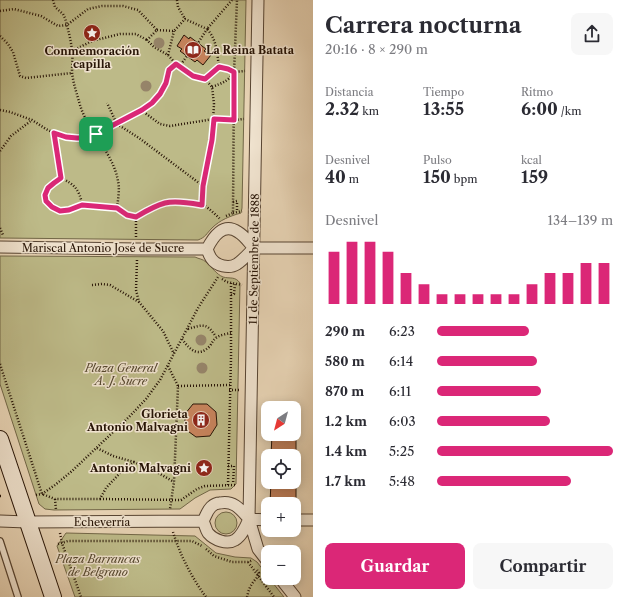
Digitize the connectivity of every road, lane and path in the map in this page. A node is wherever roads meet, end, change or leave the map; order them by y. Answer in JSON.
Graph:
{"nodes":[{"id":1,"x":53,"y":0,"type":"edge"},
{"id":2,"x":177,"y":0,"type":"edge"},
{"id":3,"x":232,"y":0,"type":"edge"},
{"id":4,"x":236,"y":0,"type":"edge"},
{"id":5,"x":258,"y":0,"type":"edge"},
{"id":6,"x":0,"y":11,"type":"edge"},
{"id":7,"x":185,"y":19,"type":"junction"},
{"id":8,"x":67,"y":26,"type":"junction"},
{"id":9,"x":207,"y":29,"type":"junction"},
{"id":10,"x":157,"y":30,"type":"junction"},
{"id":11,"x":174,"y":31,"type":"junction"},
{"id":12,"x":1,"y":38,"type":"edge"},
{"id":13,"x":147,"y":40,"type":"junction"},
{"id":14,"x":198,"y":43,"type":"dead end"},
{"id":15,"x":72,"y":51,"type":"junction"},
{"id":16,"x":168,"y":55,"type":"junction"},
{"id":17,"x":187,"y":56,"type":"dead end"},
{"id":18,"x":176,"y":64,"type":"junction"},
{"id":19,"x":179,"y":67,"type":"junction"},
{"id":20,"x":219,"y":67,"type":"junction"},
{"id":21,"x":245,"y":71,"type":"dead end"},
{"id":22,"x":234,"y":72,"type":"junction"},
{"id":23,"x":72,"y":73,"type":"junction"},
{"id":24,"x":205,"y":79,"type":"junction"},
{"id":25,"x":212,"y":87,"type":"junction"},
{"id":26,"x":108,"y":103,"type":"dead end"},
{"id":27,"x":0,"y":110,"type":"edge"},
{"id":28,"x":142,"y":110,"type":"junction"},
{"id":29,"x":214,"y":119,"type":"junction"},
{"id":30,"x":32,"y":120,"type":"junction"},
{"id":31,"x":234,"y":120,"type":"junction"},
{"id":32,"x":239,"y":120,"type":"dead end"},
{"id":33,"x":116,"y":124,"type":"junction"},
{"id":34,"x":54,"y":133,"type":"junction"},
{"id":35,"x":96,"y":134,"type":"junction"},
{"id":36,"x":0,"y":151,"type":"edge"},
{"id":37,"x":61,"y":178,"type":"junction"},
{"id":38,"x":203,"y":186,"type":"junction"},
{"id":39,"x":233,"y":202,"type":"junction"},
{"id":40,"x":82,"y":205,"type":"junction"},
{"id":41,"x":202,"y":205,"type":"junction"},
{"id":42,"x":117,"y":208,"type":"junction"},
{"id":43,"x":237,"y":212,"type":"dead end"},
{"id":44,"x":136,"y":217,"type":"junction"},
{"id":45,"x":0,"y":228,"type":"edge"},
{"id":46,"x":136,"y":232,"type":"dead end"},
{"id":47,"x":0,"y":235,"type":"edge"},
{"id":48,"x":128,"y":236,"type":"dead end"},
{"id":49,"x":136,"y":236,"type":"dead end"},
{"id":50,"x":0,"y":247,"type":"edge"},
{"id":51,"x":254,"y":248,"type":"junction"},
{"id":52,"x":313,"y":248,"type":"edge"},
{"id":53,"x":207,"y":249,"type":"junction"},
{"id":54,"x":137,"y":264,"type":"dead end"},
{"id":55,"x":92,"y":284,"type":"dead end"},
{"id":56,"x":139,"y":302,"type":"junction"},
{"id":57,"x":188,"y":329,"type":"junction"},
{"id":58,"x":230,"y":333,"type":"junction"},
{"id":59,"x":216,"y":337,"type":"junction"},
{"id":60,"x":182,"y":339,"type":"junction"},
{"id":61,"x":174,"y":354,"type":"junction"},
{"id":62,"x":0,"y":364,"type":"edge"},
{"id":63,"x":168,"y":366,"type":"junction"},
{"id":64,"x":230,"y":385,"type":"junction"},
{"id":65,"x":178,"y":386,"type":"junction"},
{"id":66,"x":230,"y":390,"type":"junction"},
{"id":67,"x":237,"y":390,"type":"dead end"},
{"id":68,"x":0,"y":439,"type":"edge"},
{"id":69,"x":97,"y":448,"type":"junction"},
{"id":70,"x":134,"y":462,"type":"junction"},
{"id":71,"x":228,"y":466,"type":"junction"},
{"id":72,"x":174,"y":482,"type":"junction"},
{"id":73,"x":228,"y":485,"type":"junction"},
{"id":74,"x":42,"y":494,"type":"junction"},
{"id":75,"x":36,"y":495,"type":"dead end"},
{"id":76,"x":171,"y":499,"type":"junction"},
{"id":77,"x":100,"y":500,"type":"junction"},
{"id":78,"x":170,"y":507,"type":"dead end"},
{"id":79,"x":249,"y":519,"type":"junction"},
{"id":80,"x":261,"y":520,"type":"edge"},
{"id":81,"x":301,"y":520,"type":"edge"},
{"id":82,"x":313,"y":520,"type":"edge"},
{"id":83,"x":0,"y":521,"type":"edge"},
{"id":84,"x":203,"y":521,"type":"junction"},
{"id":85,"x":27,"y":522,"type":"junction"},
{"id":86,"x":0,"y":541,"type":"edge"},
{"id":87,"x":176,"y":541,"type":"junction"},
{"id":88,"x":62,"y":543,"type":"junction"},
{"id":89,"x":58,"y":544,"type":"dead end"},
{"id":90,"x":261,"y":553,"type":"edge"},
{"id":91,"x":253,"y":560,"type":"dead end"},
{"id":92,"x":248,"y":562,"type":"junction"},
{"id":93,"x":258,"y":577,"type":"junction"},
{"id":94,"x":286,"y":585,"type":"edge"},
{"id":95,"x":18,"y":597,"type":"edge"},
{"id":96,"x":52,"y":597,"type":"edge"},
{"id":97,"x":80,"y":597,"type":"edge"},
{"id":98,"x":206,"y":597,"type":"edge"},
{"id":99,"x":247,"y":597,"type":"edge"},
{"id":100,"x":274,"y":597,"type":"edge"},
{"id":101,"x":295,"y":597,"type":"edge"}],
"edges":[{"from":1,"to":8,"type":"path"},
{"from":2,"to":7,"type":"path"},
{"from":3,"to":9,"type":"path"},
{"from":4,"to":22,"type":"path"},
{"from":5,"to":51,"type":"street","name":"11 de Septiembre de 1888"},
{"from":6,"to":8,"type":"path"},
{"from":7,"to":9,"type":"path"},
{"from":7,"to":11,"type":"path"},
{"from":8,"to":10,"type":"path"},
{"from":8,"to":15,"type":"path"},
{"from":9,"to":14,"type":"path"},
{"from":9,"to":20,"type":"path"},
{"from":10,"to":11,"type":"path"},
{"from":10,"to":13,"type":"path"},
{"from":11,"to":16,"type":"path"},
{"from":12,"to":23,"type":"path"},
{"from":13,"to":15,"type":"path"},
{"from":13,"to":16,"type":"path"},
{"from":15,"to":23,"type":"path"},
{"from":16,"to":18,"type":"path"},
{"from":17,"to":19,"type":"path"},
{"from":18,"to":19,"type":"path"},
{"from":18,"to":28,"type":"path"},
{"from":19,"to":24,"type":"path"},
{"from":20,"to":22,"type":"path"},
{"from":20,"to":24,"type":"path"},
{"from":21,"to":22,"type":"path"},
{"from":22,"to":25,"type":"path"},
{"from":22,"to":31,"type":"path"},
{"from":23,"to":35,"type":"path"},
{"from":24,"to":25,"type":"path"},
{"from":25,"to":29,"type":"path"},
{"from":26,"to":33,"type":"path"},
{"from":27,"to":30,"type":"path"},
{"from":28,"to":29,"type":"path"},
{"from":28,"to":33,"type":"path"},
{"from":29,"to":31,"type":"path"},
{"from":29,"to":38,"type":"path"},
{"from":30,"to":34,"type":"path"},
{"from":30,"to":36,"type":"path"},
{"from":31,"to":32,"type":"path"},
{"from":31,"to":39,"type":"path"},
{"from":33,"to":35,"type":"path"},
{"from":33,"to":38,"type":"path"},
{"from":34,"to":35,"type":"path"},
{"from":34,"to":37,"type":"path"},
{"from":35,"to":42,"type":"path"},
{"from":37,"to":40,"type":"path"},
{"from":37,"to":40,"type":"path"},
{"from":38,"to":41,"type":"path"},
{"from":39,"to":41,"type":"path"},
{"from":39,"to":43,"type":"path"},
{"from":40,"to":42,"type":"path"},
{"from":41,"to":44,"type":"path"},
{"from":42,"to":44,"type":"path"},
{"from":44,"to":46,"type":"path"},
{"from":45,"to":47,"type":"path"},
{"from":48,"to":49,"type":"path"},
{"from":50,"to":53,"type":"street","name":"Mariscal Antonio José de Sucre"},
{"from":51,"to":52,"type":"street"},
{"from":51,"to":53,"type":"street"},
{"from":51,"to":53,"type":"street"},
{"from":51,"to":79,"type":"street","name":"11 de Septiembre de 1888"},
{"from":54,"to":56,"type":"path"},
{"from":55,"to":56,"type":"path"},
{"from":56,"to":61,"type":"path"},
{"from":57,"to":58,"type":"path"},
{"from":57,"to":59,"type":"path"},
{"from":57,"to":60,"type":"path"},
{"from":58,"to":59,"type":"path"},
{"from":58,"to":64,"type":"path"},
{"from":59,"to":60,"type":"path"},
{"from":60,"to":61,"type":"path"},
{"from":61,"to":63,"type":"path"},
{"from":62,"to":74,"type":"path"},
{"from":63,"to":65,"type":"path"},
{"from":63,"to":69,"type":"path"},
{"from":64,"to":65,"type":"path"},
{"from":64,"to":66,"type":"path"},
{"from":65,"to":72,"type":"path"},
{"from":66,"to":67,"type":"path"},
{"from":66,"to":71,"type":"path"},
{"from":68,"to":85,"type":"main road"},
{"from":69,"to":70,"type":"path"},
{"from":69,"to":74,"type":"path"},
{"from":70,"to":72,"type":"path"},
{"from":70,"to":77,"type":"path"},
{"from":71,"to":73,"type":"path"},
{"from":71,"to":73,"type":"path"},
{"from":72,"to":76,"type":"path"},
{"from":73,"to":76,"type":"path"},
{"from":74,"to":75,"type":"path"},
{"from":74,"to":77,"type":"path"},
{"from":76,"to":77,"type":"path"},
{"from":76,"to":78,"type":"path"},
{"from":79,"to":80,"type":"street"},
{"from":79,"to":84,"type":"street"},
{"from":79,"to":84,"type":"street"},
{"from":79,"to":90,"type":"street"},
{"from":81,"to":82,"type":"street"},
{"from":83,"to":85,"type":"street","name":"Echeverría"},
{"from":84,"to":85,"type":"street","name":"Echeverría"},
{"from":85,"to":96,"type":"main road"},
{"from":86,"to":95,"type":"lane"},
{"from":87,"to":88,"type":"path"},
{"from":87,"to":92,"type":"path"},
{"from":87,"to":98,"type":"path"},
{"from":88,"to":89,"type":"path"},
{"from":88,"to":97,"type":"path"},
{"from":91,"to":92,"type":"path"},
{"from":92,"to":93,"type":"path"},
{"from":93,"to":99,"type":"path"},
{"from":93,"to":100,"type":"path"},
{"from":94,"to":101,"type":"street"}]}
